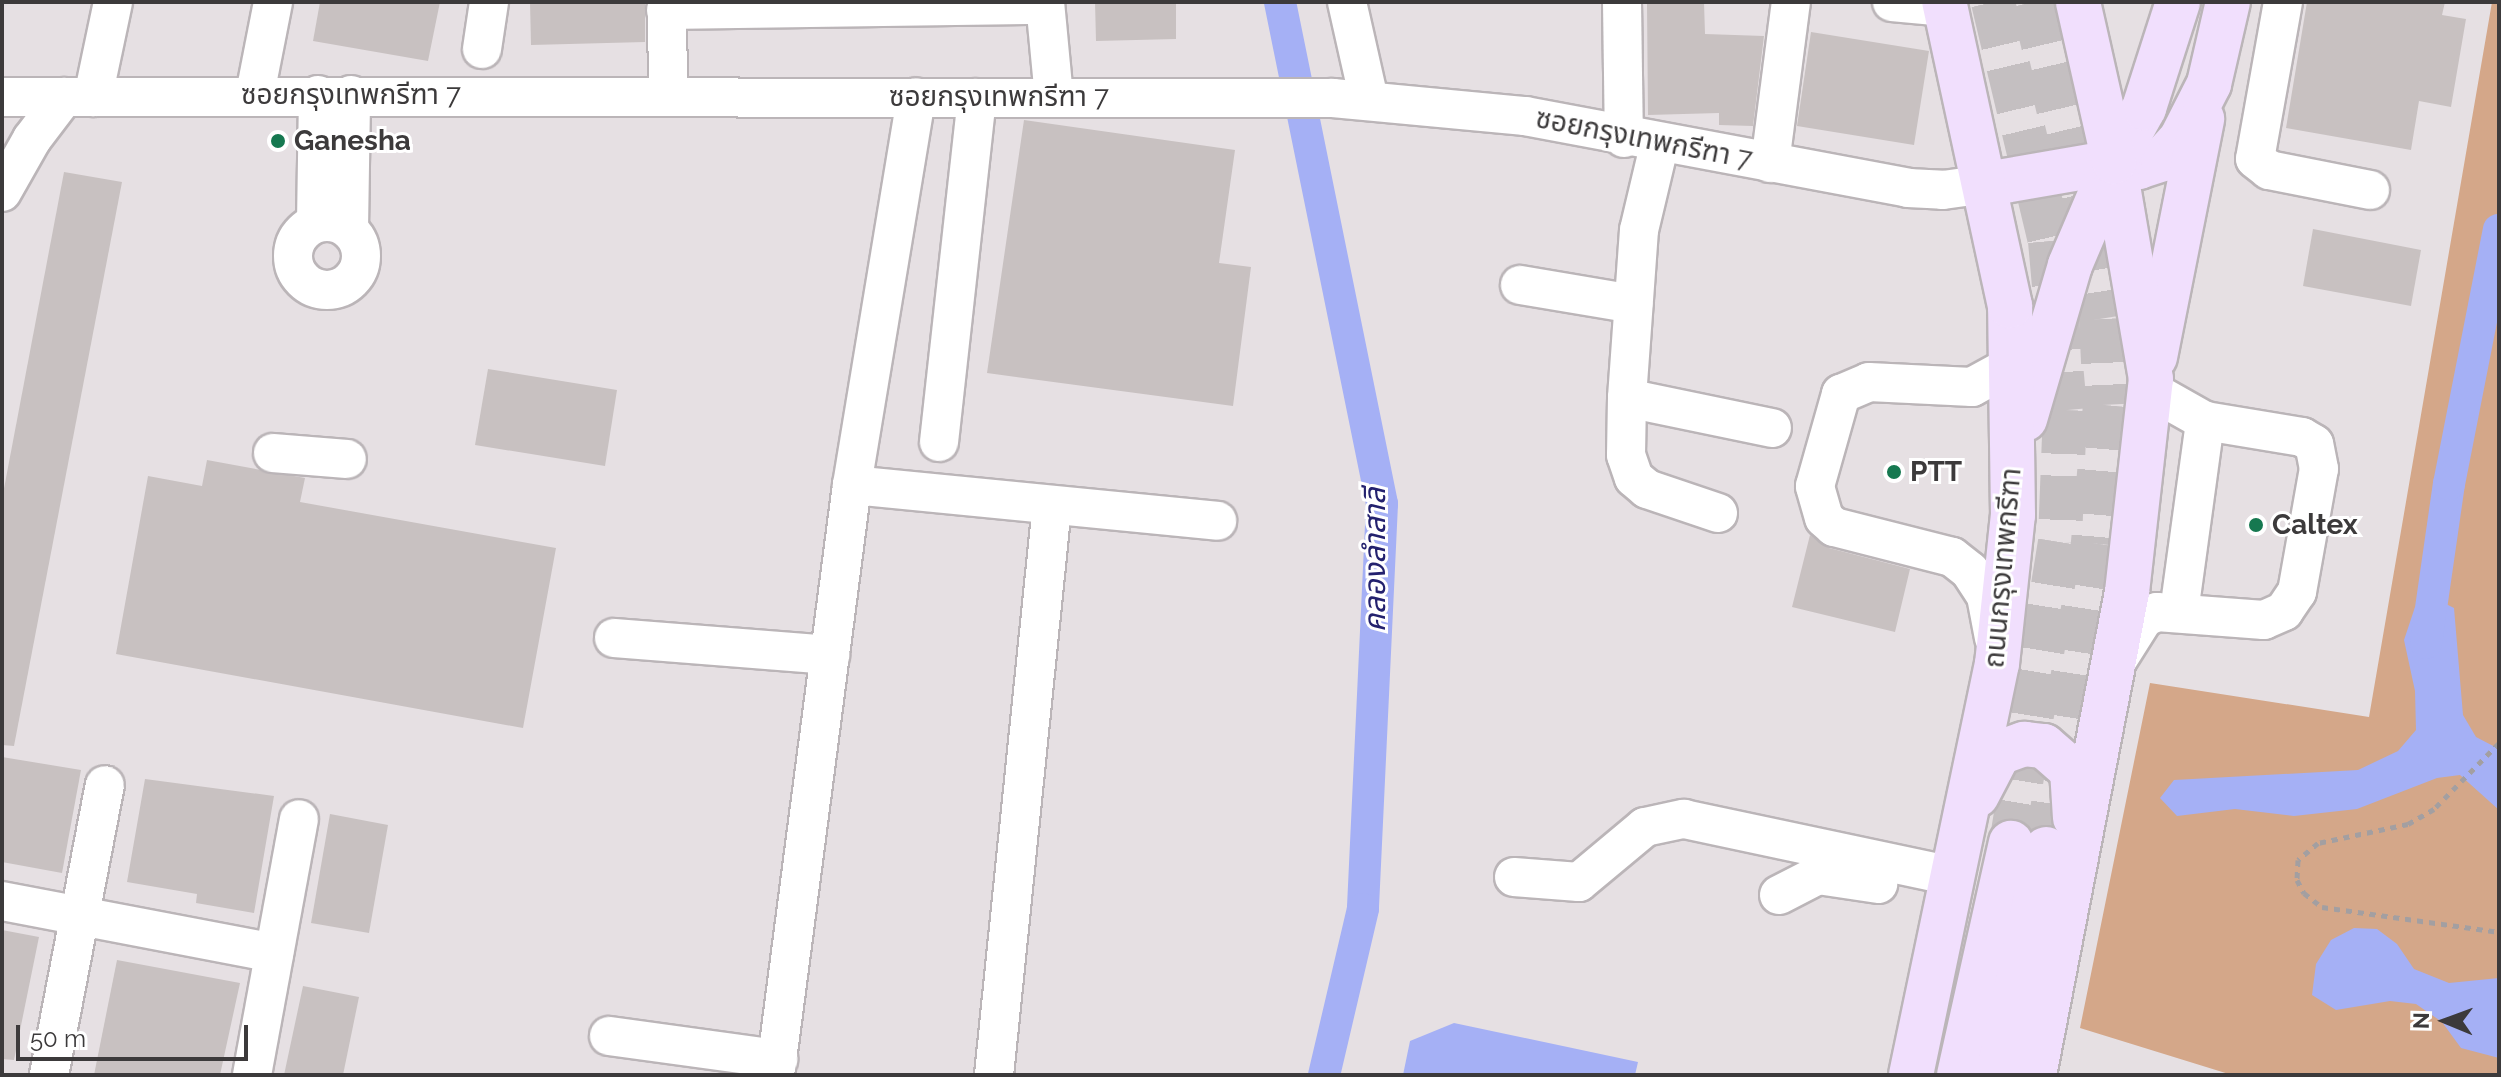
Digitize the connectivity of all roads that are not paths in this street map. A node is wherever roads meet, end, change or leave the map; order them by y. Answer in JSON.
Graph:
{"nodes":[{"id":1,"x":113,"y":2,"type":"edge"},
{"id":2,"x":273,"y":2,"type":"edge"},
{"id":3,"x":489,"y":2,"type":"edge"},
{"id":4,"x":1347,"y":2,"type":"edge"},
{"id":5,"x":1622,"y":2,"type":"edge"},
{"id":6,"x":1791,"y":2,"type":"edge"},
{"id":7,"x":1892,"y":2,"type":"edge"},
{"id":8,"x":2078,"y":2,"type":"edge"},
{"id":9,"x":2178,"y":2,"type":"edge"},
{"id":10,"x":2228,"y":2,"type":"edge"},
{"id":11,"x":2283,"y":2,"type":"edge"},
{"id":12,"x":1045,"y":4,"type":"edge"},
{"id":13,"x":1945,"y":4,"type":"edge"},
{"id":14,"x":666,"y":6,"type":"edge"},
{"id":15,"x":482,"y":49,"type":"dead end"},
{"id":16,"x":2209,"y":84,"type":"junction"},
{"id":17,"x":255,"y":94,"type":"junction"},
{"id":18,"x":335,"y":95,"type":"junction"},
{"id":19,"x":668,"y":96,"type":"junction"},
{"id":20,"x":2,"y":97,"type":"edge"},
{"id":21,"x":78,"y":97,"type":"junction"},
{"id":22,"x":916,"y":97,"type":"junction"},
{"id":23,"x":977,"y":98,"type":"junction"},
{"id":24,"x":1054,"y":98,"type":"junction"},
{"id":25,"x":1351,"y":99,"type":"junction"},
{"id":26,"x":1642,"y":140,"type":"junction"},
{"id":27,"x":2114,"y":162,"type":"junction"},
{"id":28,"x":1770,"y":163,"type":"junction"},
{"id":29,"x":1987,"y":184,"type":"junction"},
{"id":30,"x":2370,"y":190,"type":"dead end"},
{"id":31,"x":2,"y":192,"type":"edge"},
{"id":32,"x":333,"y":226,"type":"dead end"},
{"id":33,"x":1520,"y":285,"type":"dead end"},
{"id":34,"x":1633,"y":304,"type":"junction"},
{"id":35,"x":2012,"y":365,"type":"junction"},
{"id":36,"x":2150,"y":384,"type":"junction"},
{"id":37,"x":1627,"y":398,"type":"junction"},
{"id":38,"x":2205,"y":421,"type":"junction"},
{"id":39,"x":1772,"y":428,"type":"dead end"},
{"id":40,"x":939,"y":442,"type":"dead end"},
{"id":41,"x":273,"y":453,"type":"dead end"},
{"id":42,"x":347,"y":459,"type":"dead end"},
{"id":43,"x":2012,"y":459,"type":"junction"},
{"id":44,"x":852,"y":485,"type":"junction"},
{"id":45,"x":1052,"y":506,"type":"junction"},
{"id":46,"x":1718,"y":513,"type":"dead end"},
{"id":47,"x":1217,"y":521,"type":"dead end"},
{"id":48,"x":2179,"y":612,"type":"junction"},
{"id":49,"x":614,"y":638,"type":"dead end"},
{"id":50,"x":830,"y":655,"type":"junction"},
{"id":51,"x":1997,"y":664,"type":"junction"},
{"id":52,"x":2113,"y":668,"type":"junction"},
{"id":53,"x":105,"y":785,"type":"dead end"},
{"id":54,"x":299,"y":819,"type":"dead end"},
{"id":55,"x":1962,"y":830,"type":"junction"},
{"id":56,"x":2045,"y":851,"type":"junction"},
{"id":57,"x":1514,"y":877,"type":"dead end"},
{"id":58,"x":1950,"y":888,"type":"junction"},
{"id":59,"x":1779,"y":895,"type":"dead end"},
{"id":60,"x":2,"y":901,"type":"edge"},
{"id":61,"x":80,"y":916,"type":"junction"},
{"id":62,"x":274,"y":953,"type":"junction"},
{"id":63,"x":609,"y":1036,"type":"dead end"},
{"id":64,"x":776,"y":1067,"type":"edge"},
{"id":65,"x":49,"y":1075,"type":"edge"},
{"id":66,"x":252,"y":1075,"type":"edge"},
{"id":67,"x":994,"y":1075,"type":"edge"},
{"id":68,"x":1911,"y":1075,"type":"edge"},
{"id":69,"x":1959,"y":1075,"type":"edge"},
{"id":70,"x":1998,"y":1075,"type":"edge"},
{"id":71,"x":2034,"y":1075,"type":"edge"}],
"edges":[{"from":1,"to":21,"type":"street"},
{"from":2,"to":17,"type":"street"},
{"from":3,"to":15,"type":"street"},
{"from":4,"to":25,"type":"street"},
{"from":5,"to":26,"type":"street"},
{"from":6,"to":28,"type":"street"},
{"from":7,"to":13,"type":"street"},
{"from":8,"to":27,"type":"main road"},
{"from":9,"to":27,"type":"main road"},
{"from":10,"to":16,"type":"main road"},
{"from":11,"to":30,"type":"street"},
{"from":12,"to":14,"type":"street"},
{"from":12,"to":24,"type":"street"},
{"from":13,"to":29,"type":"main road","name":"ถนนกรุงเทพกรีฑา"},
{"from":14,"to":19,"type":"street"},
{"from":16,"to":27,"type":"main road"},
{"from":16,"to":36,"type":"main road"},
{"from":17,"to":18,"type":"street","name":"ซอยกรุงเทพกรีฑา 7"},
{"from":17,"to":21,"type":"street","name":"ซอยกรุงเทพกรีฑา 7"},
{"from":18,"to":19,"type":"street","name":"ซอยกรุงเทพกรีฑา 7"},
{"from":18,"to":32,"type":"street"},
{"from":19,"to":22,"type":"street","name":"ซอยกรุงเทพกรีฑา 7"},
{"from":20,"to":21,"type":"street","name":"ซอยกรุงเทพกรีฑา 7"},
{"from":21,"to":31,"type":"street"},
{"from":22,"to":23,"type":"street","name":"ซอยกรุงเทพกรีฑา 7"},
{"from":22,"to":44,"type":"street"},
{"from":23,"to":24,"type":"street","name":"ซอยกรุงเทพกรีฑา 7"},
{"from":23,"to":40,"type":"street"},
{"from":24,"to":25,"type":"street","name":"ซอยกรุงเทพกรีฑา 7"},
{"from":25,"to":26,"type":"street","name":"ซอยกรุงเทพกรีฑา 7"},
{"from":26,"to":28,"type":"street","name":"ซอยกรุงเทพกรีฑา 7"},
{"from":26,"to":34,"type":"street"},
{"from":27,"to":29,"type":"main road"},
{"from":27,"to":36,"type":"main road"},
{"from":27,"to":43,"type":"main road"},
{"from":28,"to":29,"type":"street","name":"ซอยกรุงเทพกรีฑา 7"},
{"from":29,"to":35,"type":"main road","name":"ถนนกรุงเทพกรีฑา"},
{"from":33,"to":34,"type":"street"},
{"from":34,"to":37,"type":"street"},
{"from":35,"to":43,"type":"main road","name":"ถนนกรุงเทพกรีฑา"},
{"from":35,"to":51,"type":"street"},
{"from":36,"to":38,"type":"street"},
{"from":36,"to":52,"type":"main road"},
{"from":37,"to":39,"type":"street"},
{"from":37,"to":46,"type":"street"},
{"from":38,"to":48,"type":"street"},
{"from":38,"to":48,"type":"street"},
{"from":41,"to":42,"type":"street"},
{"from":43,"to":51,"type":"main road","name":"ถนนกรุงเทพกรีฑา"},
{"from":44,"to":45,"type":"street"},
{"from":44,"to":50,"type":"street"},
{"from":45,"to":47,"type":"street"},
{"from":45,"to":67,"type":"street"},
{"from":48,"to":52,"type":"street"},
{"from":49,"to":50,"type":"street"},
{"from":50,"to":64,"type":"street"},
{"from":51,"to":55,"type":"main road","name":"ถนนกรุงเทพกรีฑา"},
{"from":52,"to":56,"type":"main road"},
{"from":53,"to":61,"type":"street"},
{"from":54,"to":62,"type":"street"},
{"from":55,"to":56,"type":"main road"},
{"from":55,"to":58,"type":"main road","name":"ถนนกรุงเทพกรีฑา"},
{"from":56,"to":69,"type":"main road"},
{"from":56,"to":70,"type":"main road"},
{"from":56,"to":71,"type":"main road"},
{"from":57,"to":58,"type":"street"},
{"from":58,"to":59,"type":"street"},
{"from":58,"to":68,"type":"main road","name":"ถนนกรุงเทพกรีฑา"},
{"from":60,"to":61,"type":"street"},
{"from":61,"to":62,"type":"street"},
{"from":61,"to":65,"type":"street"},
{"from":62,"to":66,"type":"street"},
{"from":63,"to":64,"type":"street"}]}
